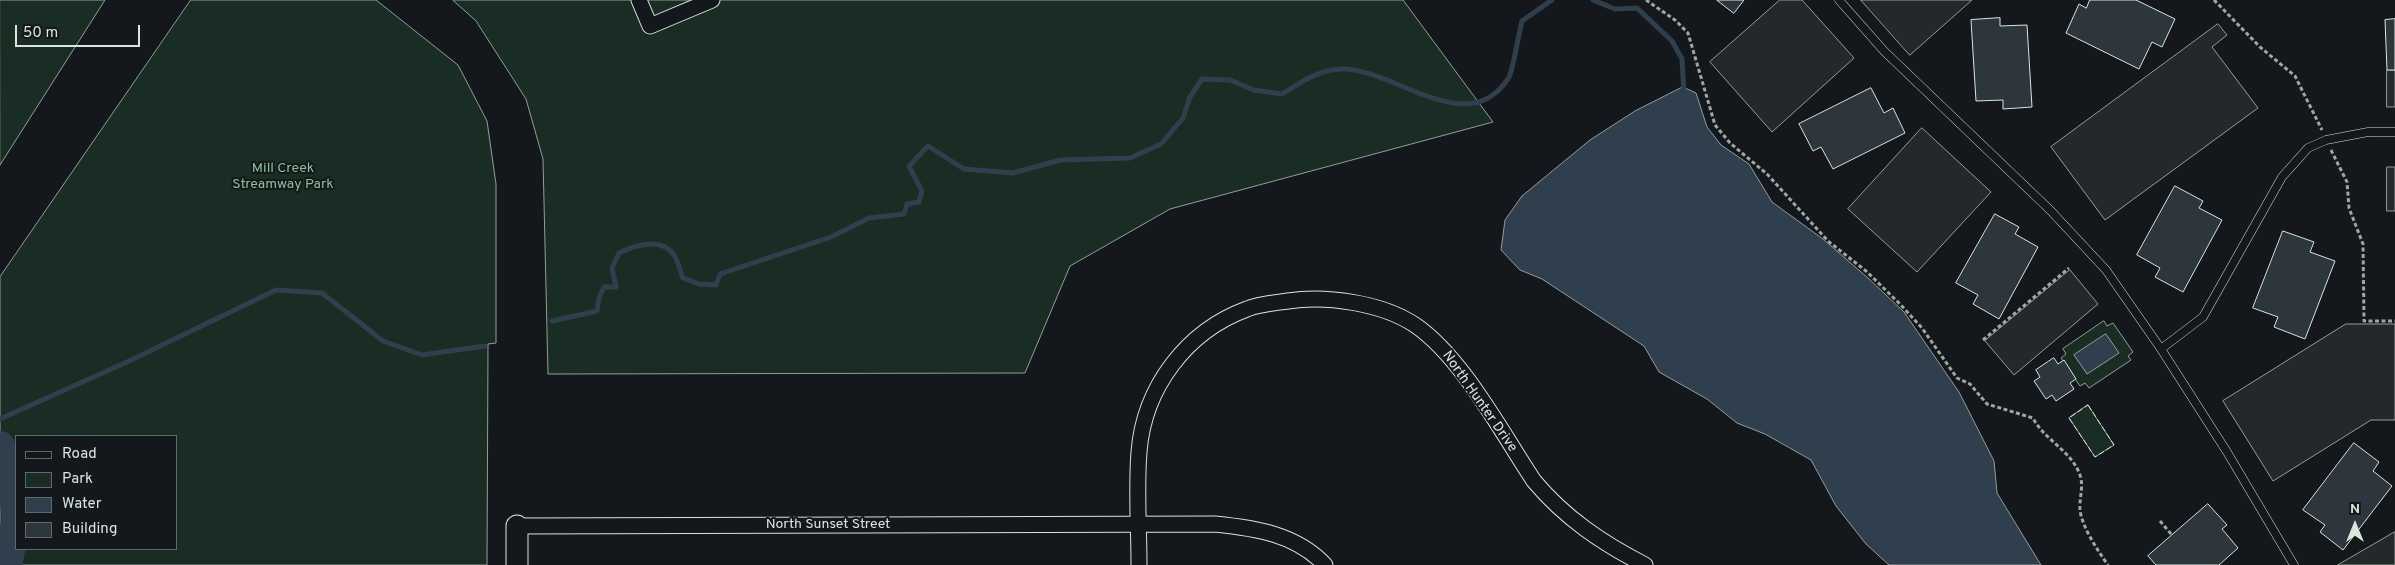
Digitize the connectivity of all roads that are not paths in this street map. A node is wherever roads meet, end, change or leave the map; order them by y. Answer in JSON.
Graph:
{"nodes":[{"id":1,"x":639,"y":0,"type":"edge"},
{"id":2,"x":712,"y":0,"type":"edge"},
{"id":3,"x":1840,"y":0,"type":"edge"},
{"id":4,"x":2395,"y":132,"type":"edge"},
{"id":5,"x":2161,"y":349,"type":"junction"},
{"id":6,"x":1139,"y":524,"type":"junction"},
{"id":7,"x":517,"y":526,"type":"joint"},
{"id":8,"x":517,"y":565,"type":"edge"},
{"id":9,"x":1138,"y":565,"type":"edge"},
{"id":10,"x":1325,"y":565,"type":"edge"},
{"id":11,"x":1645,"y":565,"type":"edge"},
{"id":12,"x":2294,"y":565,"type":"edge"}],
"edges":[{"from":1,"to":2,"type":"street"},
{"from":3,"to":5,"type":"lane"},
{"from":4,"to":5,"type":"lane"},
{"from":5,"to":12,"type":"lane"},
{"from":6,"to":7,"type":"street","name":"North Sunset Street"},
{"from":6,"to":9,"type":"street","name":"North Hunter Drive"},
{"from":6,"to":10,"type":"street","name":"North Sunset Street"},
{"from":6,"to":11,"type":"street","name":"North Hunter Drive"},
{"from":7,"to":8,"type":"street"}]}
